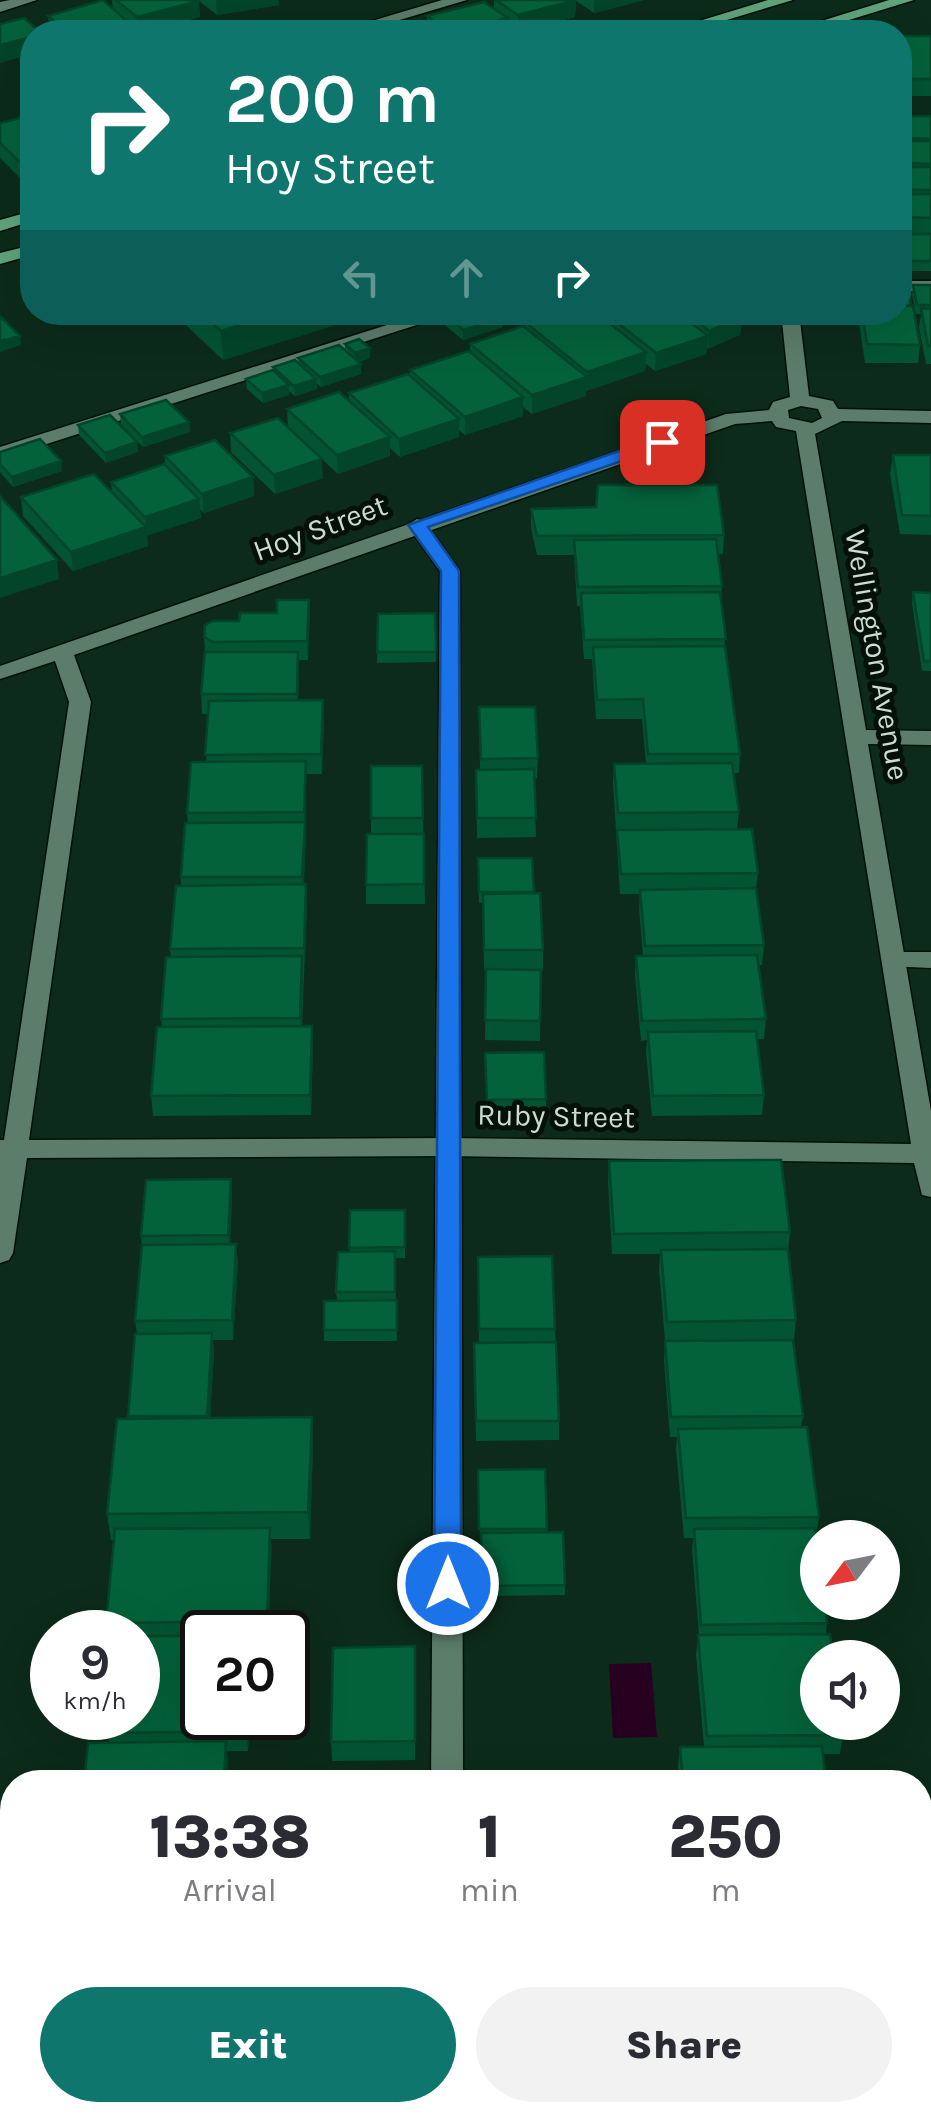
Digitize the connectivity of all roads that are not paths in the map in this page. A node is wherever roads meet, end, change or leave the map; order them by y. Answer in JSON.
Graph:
{"nodes":[{"id":1,"x":29,"y":0,"type":"edge"},
{"id":2,"x":460,"y":0,"type":"edge"},
{"id":3,"x":785,"y":0,"type":"edge"},
{"id":4,"x":906,"y":0,"type":"edge"},
{"id":5,"x":1,"y":6,"type":"edge"},
{"id":6,"x":387,"y":20,"type":"edge"},
{"id":7,"x":714,"y":20,"type":"edge"},
{"id":8,"x":836,"y":20,"type":"edge"},
{"id":9,"x":407,"y":325,"type":"edge"},
{"id":10,"x":791,"y":325,"type":"edge"},
{"id":11,"x":800,"y":400,"type":"junction"},
{"id":12,"x":777,"y":415,"type":"junction"},
{"id":13,"x":834,"y":415,"type":"junction"},
{"id":14,"x":931,"y":417,"type":"edge"},
{"id":15,"x":805,"y":430,"type":"junction"},
{"id":16,"x":0,"y":453,"type":"edge"},
{"id":17,"x":417,"y":525,"type":"junction"},
{"id":18,"x":62,"y":652,"type":"junction"},
{"id":19,"x":0,"y":673,"type":"edge"},
{"id":20,"x":858,"y":737,"type":"junction"},
{"id":21,"x":931,"y":738,"type":"edge"},
{"id":22,"x":895,"y":960,"type":"junction"},
{"id":23,"x":931,"y":960,"type":"edge"},
{"id":24,"x":448,"y":1147,"type":"junction"},
{"id":25,"x":9,"y":1149,"type":"edge"},
{"id":26,"x":928,"y":1154,"type":"edge"},
{"id":27,"x":931,"y":1188,"type":"edge"},
{"id":28,"x":0,"y":1253,"type":"edge"},
{"id":29,"x":447,"y":1770,"type":"edge"}],
"edges":[{"from":1,"to":5,"type":"street"},
{"from":2,"to":6,"type":"street"},
{"from":3,"to":7,"type":"main road"},
{"from":4,"to":8,"type":"main road"},
{"from":9,"to":16,"type":"street"},
{"from":10,"to":11,"type":"street"},
{"from":11,"to":12,"type":"street"},
{"from":11,"to":13,"type":"street"},
{"from":12,"to":15,"type":"street"},
{"from":12,"to":17,"type":"street","name":"Hoy Street"},
{"from":13,"to":14,"type":"street"},
{"from":13,"to":15,"type":"street"},
{"from":15,"to":20,"type":"street","name":"Wellington Avenue"},
{"from":17,"to":18,"type":"street","name":"Hoy Street"},
{"from":17,"to":24,"type":"street"},
{"from":18,"to":19,"type":"street","name":"Hoy Street"},
{"from":18,"to":25,"type":"street"},
{"from":20,"to":21,"type":"street"},
{"from":20,"to":22,"type":"street","name":"Wellington Avenue"},
{"from":22,"to":23,"type":"street"},
{"from":22,"to":26,"type":"street","name":"Wellington Avenue"},
{"from":24,"to":25,"type":"street","name":"Ruby Street"},
{"from":24,"to":26,"type":"street","name":"Ruby Street"},
{"from":24,"to":29,"type":"street"},
{"from":25,"to":28,"type":"street"},
{"from":26,"to":27,"type":"street","name":"Wellington Avenue"}]}
